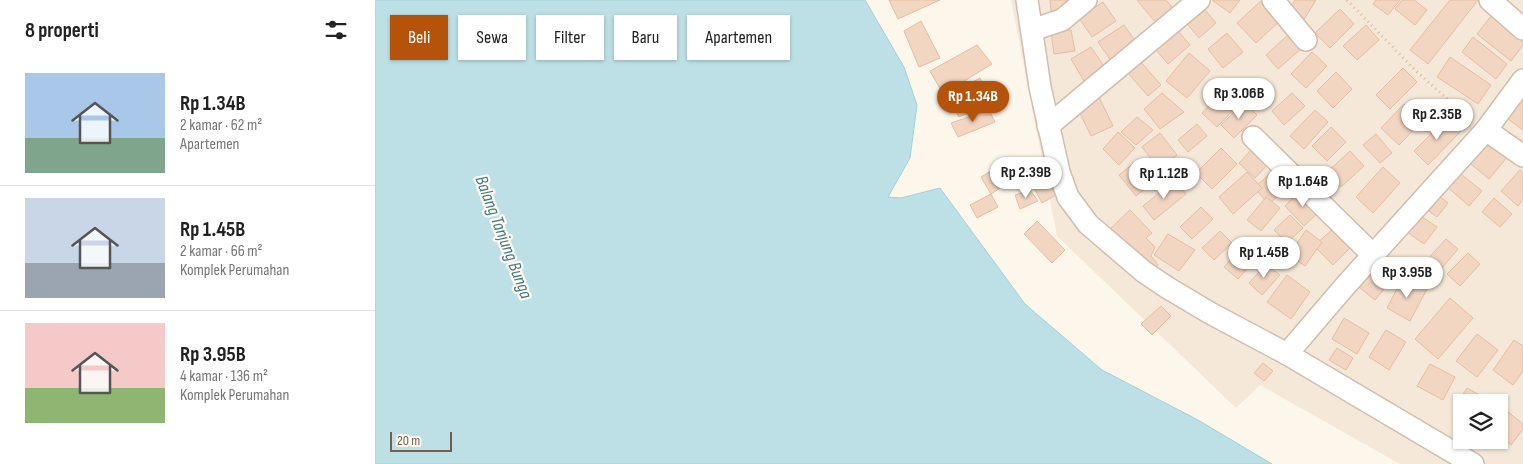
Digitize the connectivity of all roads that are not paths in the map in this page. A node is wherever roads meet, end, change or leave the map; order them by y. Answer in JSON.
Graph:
{"nodes":[{"id":1,"x":1027,"y":0,"type":"edge"},
{"id":2,"x":1086,"y":0,"type":"edge"},
{"id":3,"x":1199,"y":0,"type":"edge"},
{"id":4,"x":1273,"y":0,"type":"edge"},
{"id":5,"x":1490,"y":0,"type":"edge"},
{"id":6,"x":1523,"y":29,"type":"edge"},
{"id":7,"x":1032,"y":30,"type":"junction"},
{"id":8,"x":1306,"y":40,"type":"dead end"},
{"id":9,"x":1523,"y":80,"type":"edge"},
{"id":10,"x":1048,"y":126,"type":"junction"},
{"id":11,"x":1486,"y":130,"type":"junction"},
{"id":12,"x":1253,"y":137,"type":"dead end"},
{"id":13,"x":1523,"y":156,"type":"edge"},
{"id":14,"x":1373,"y":255,"type":"junction"},
{"id":15,"x":1287,"y":354,"type":"junction"},
{"id":16,"x":1473,"y":464,"type":"edge"}],
"edges":[{"from":1,"to":7,"type":"street"},
{"from":2,"to":7,"type":"street"},
{"from":3,"to":10,"type":"street"},
{"from":4,"to":8,"type":"street"},
{"from":5,"to":6,"type":"street"},
{"from":7,"to":10,"type":"street"},
{"from":9,"to":11,"type":"street"},
{"from":10,"to":15,"type":"street"},
{"from":11,"to":13,"type":"street"},
{"from":11,"to":14,"type":"street"},
{"from":12,"to":14,"type":"street"},
{"from":14,"to":15,"type":"street"},
{"from":15,"to":16,"type":"street"}]}
